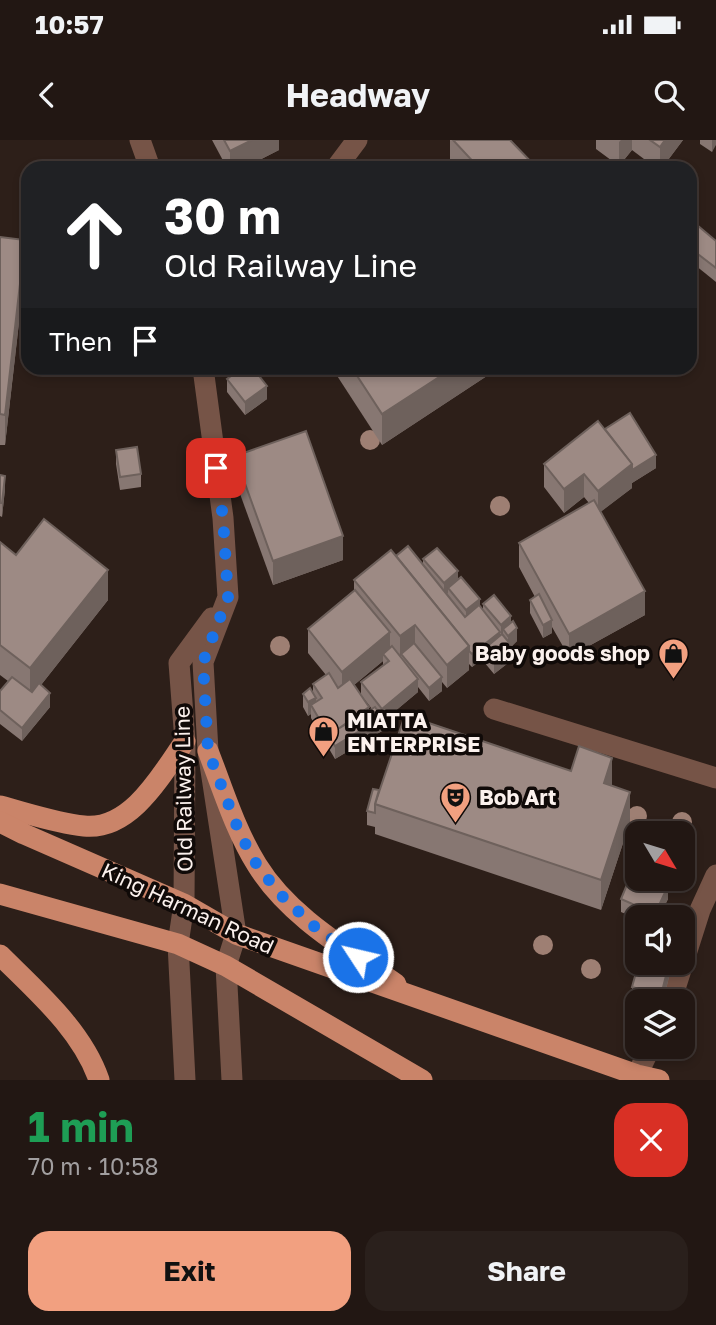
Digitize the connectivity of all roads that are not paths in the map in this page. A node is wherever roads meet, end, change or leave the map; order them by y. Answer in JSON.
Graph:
{"nodes":[{"id":1,"x":140,"y":140,"type":"edge"},
{"id":2,"x":357,"y":140,"type":"edge"},
{"id":3,"x":147,"y":161,"type":"edge"},
{"id":4,"x":341,"y":161,"type":"edge"},
{"id":5,"x":204,"y":375,"type":"edge"},
{"id":6,"x":228,"y":597,"type":"junction"},
{"id":7,"x":494,"y":709,"type":"dead end"},
{"id":8,"x":186,"y":741,"type":"junction"},
{"id":9,"x":208,"y":751,"type":"junction"},
{"id":10,"x":716,"y":778,"type":"edge"},
{"id":11,"x":0,"y":806,"type":"edge"},
{"id":12,"x":0,"y":822,"type":"edge"},
{"id":13,"x":716,"y":875,"type":"edge"},
{"id":14,"x":0,"y":894,"type":"edge"},
{"id":15,"x":184,"y":904,"type":"junction"},
{"id":16,"x":236,"y":934,"type":"junction"},
{"id":17,"x":178,"y":944,"type":"junction"},
{"id":18,"x":0,"y":955,"type":"edge"},
{"id":19,"x":226,"y":966,"type":"junction"},
{"id":20,"x":675,"y":989,"type":"edge"},
{"id":21,"x":421,"y":1001,"type":"junction"},
{"id":22,"x":645,"y":1059,"type":"edge"},
{"id":23,"x":637,"y":1075,"type":"junction"},
{"id":24,"x":417,"y":1079,"type":"edge"},
{"id":25,"x":99,"y":1080,"type":"edge"},
{"id":26,"x":185,"y":1080,"type":"edge"},
{"id":27,"x":232,"y":1080,"type":"edge"},
{"id":28,"x":659,"y":1080,"type":"edge"}],
"edges":[{"from":1,"to":3,"type":"street"},
{"from":2,"to":4,"type":"street"},
{"from":5,"to":6,"type":"street","name":"Old Railway Line"},
{"from":6,"to":8,"type":"street","name":"Old Railway Line"},
{"from":6,"to":9,"type":"street","name":"Old Railway Line"},
{"from":7,"to":10,"type":"street"},
{"from":8,"to":11,"type":"main road"},
{"from":8,"to":15,"type":"street","name":"Old Railway Line"},
{"from":9,"to":16,"type":"street","name":"Old Railway Line"},
{"from":9,"to":21,"type":"main road"},
{"from":12,"to":15,"type":"main road","name":"King Harman Road"},
{"from":13,"to":20,"type":"street"},
{"from":14,"to":17,"type":"main road","name":"King Harman Road"},
{"from":15,"to":16,"type":"main road","name":"King Harman Road"},
{"from":15,"to":17,"type":"street","name":"Old Railway Line"},
{"from":16,"to":19,"type":"street","name":"Old Railway Line"},
{"from":16,"to":21,"type":"main road","name":"King Harman Road"},
{"from":17,"to":19,"type":"main road","name":"King Harman Road"},
{"from":17,"to":26,"type":"street","name":"Old Railway Line"},
{"from":18,"to":25,"type":"main road"},
{"from":19,"to":24,"type":"main road","name":"King Harman Road"},
{"from":19,"to":27,"type":"street","name":"Old Railway Line"},
{"from":21,"to":23,"type":"main road","name":"King Harman Road"},
{"from":22,"to":23,"type":"street"},
{"from":23,"to":28,"type":"main road","name":"King Harman Road"}]}
